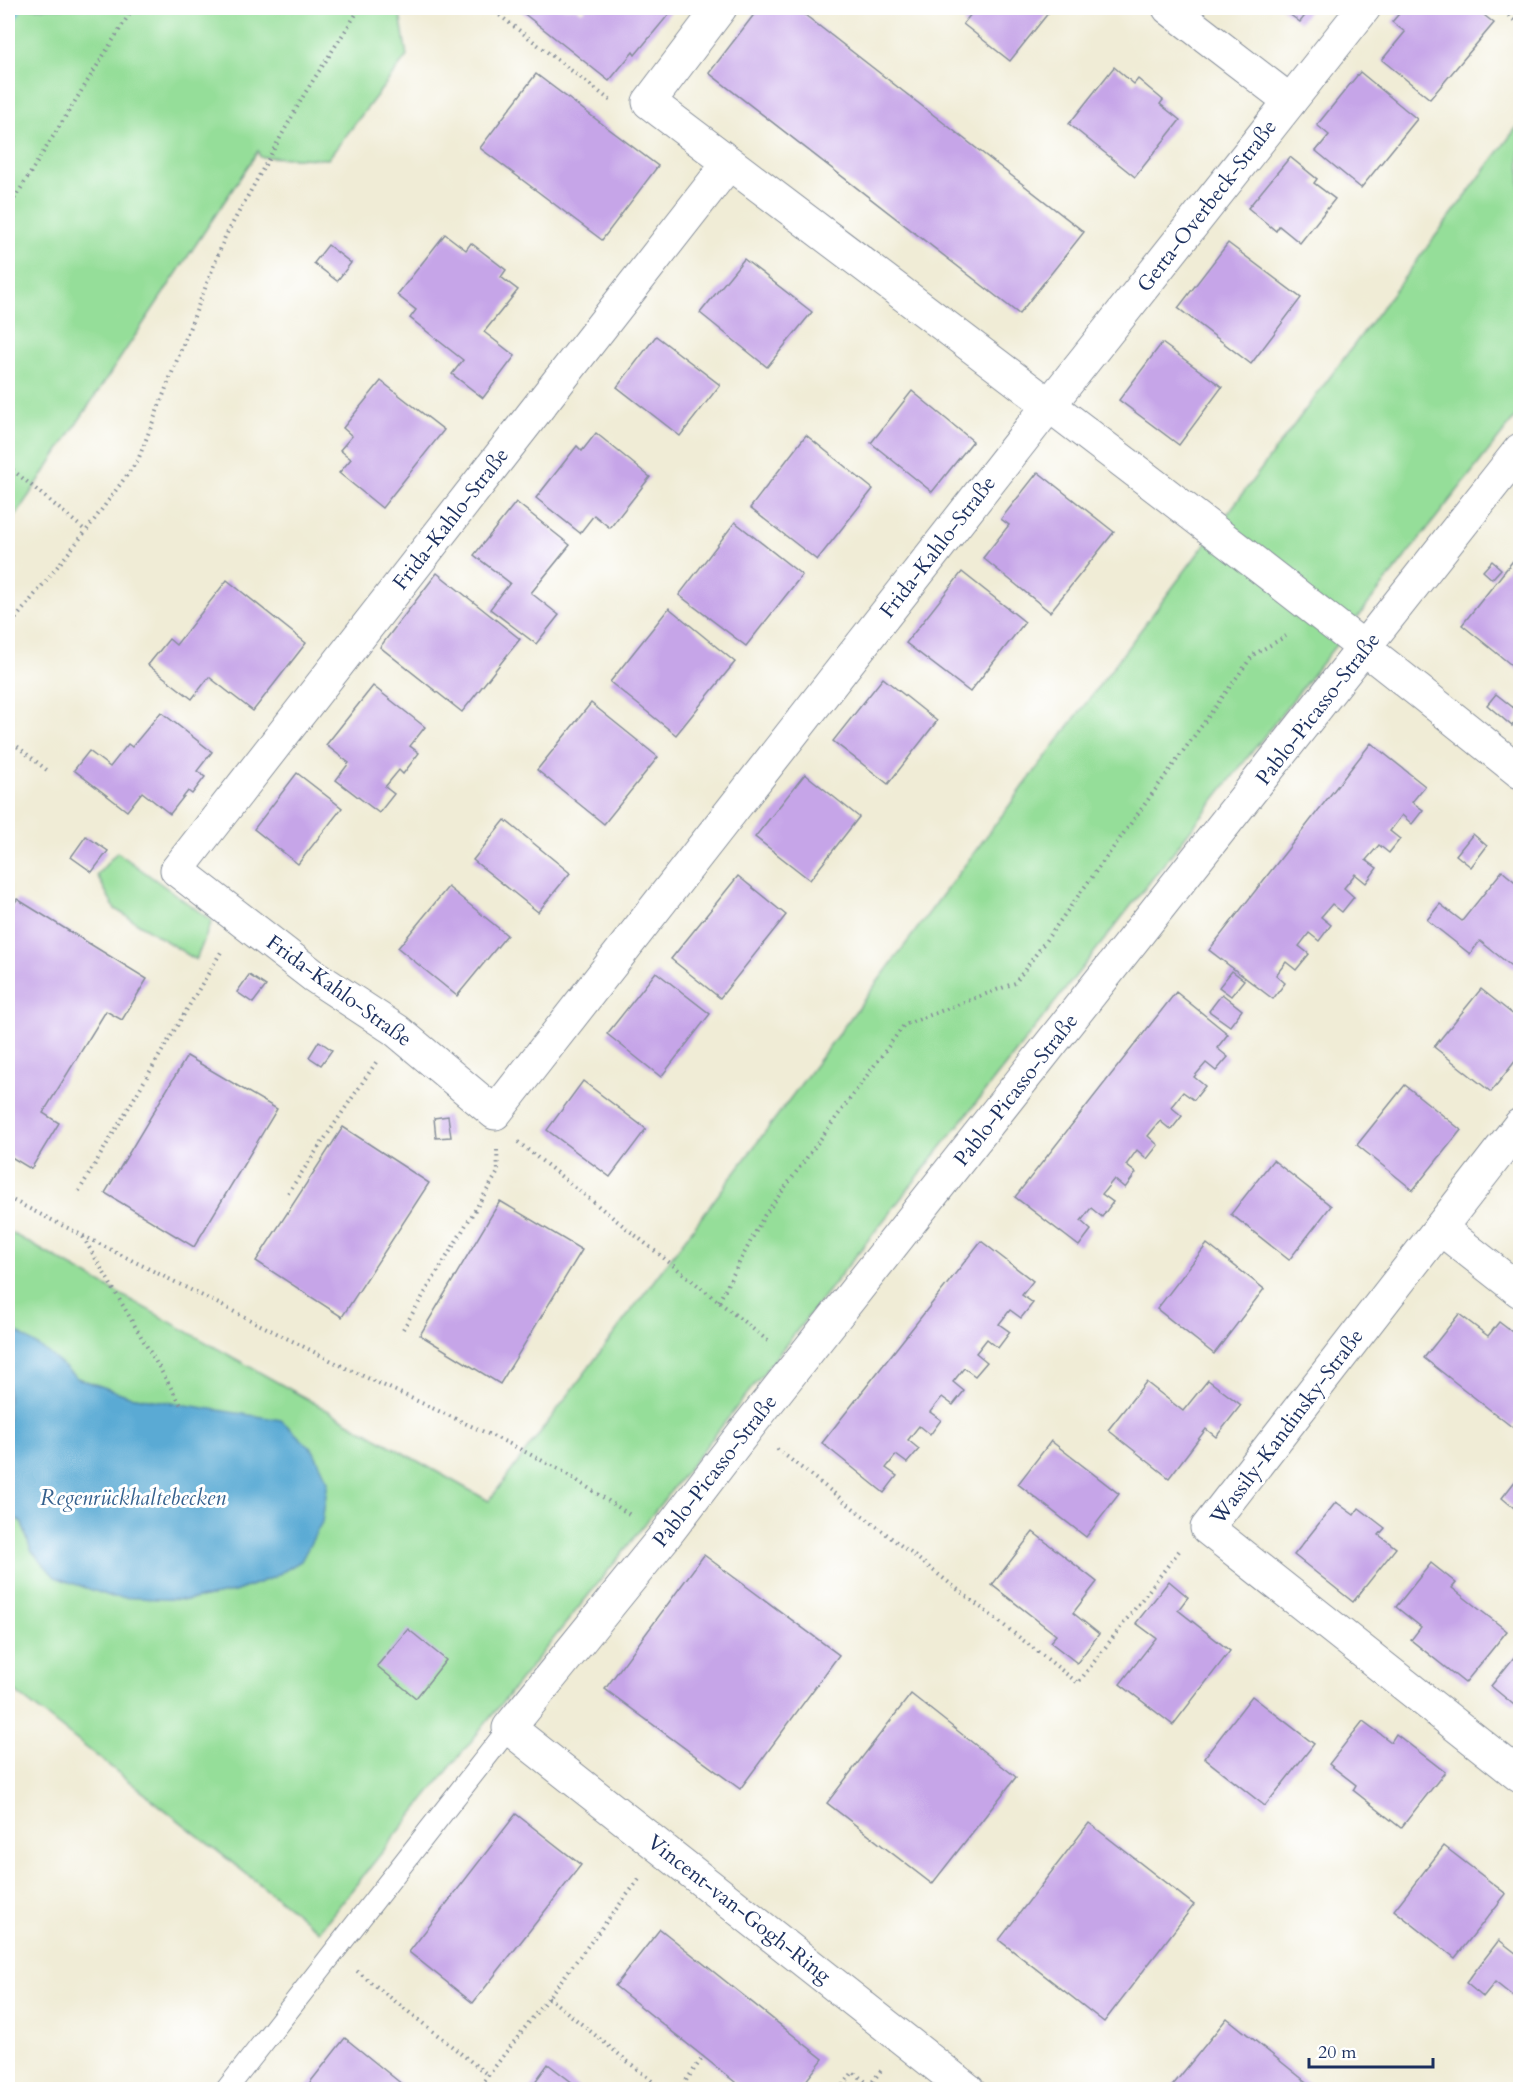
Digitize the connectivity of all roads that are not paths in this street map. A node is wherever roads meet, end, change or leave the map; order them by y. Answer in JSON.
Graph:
{"nodes":[{"id":1,"x":720,"y":8,"type":"edge"},
{"id":2,"x":1170,"y":8,"type":"edge"},
{"id":3,"x":1364,"y":8,"type":"edge"},
{"id":4,"x":1290,"y":101,"type":"junction"},
{"id":5,"x":729,"y":163,"type":"junction"},
{"id":6,"x":1050,"y":404,"type":"junction"},
{"id":7,"x":1521,"y":450,"type":"edge"},
{"id":8,"x":1366,"y":648,"type":"junction"},
{"id":9,"x":1521,"y":772,"type":"edge"},
{"id":10,"x":1521,"y":1125,"type":"edge"},
{"id":11,"x":1440,"y":1228,"type":"junction"},
{"id":12,"x":1521,"y":1291,"type":"edge"},
{"id":13,"x":509,"y":1728,"type":"junction"},
{"id":14,"x":1521,"y":1776,"type":"edge"},
{"id":15,"x":226,"y":2090,"type":"edge"},
{"id":16,"x":968,"y":2090,"type":"edge"}],
"edges":[{"from":1,"to":5,"type":"street"},
{"from":2,"to":4,"type":"street"},
{"from":3,"to":4,"type":"street","name":"Gerta-Overbeck-Straße"},
{"from":4,"to":6,"type":"street","name":"Gerta-Overbeck-Straße"},
{"from":5,"to":6,"type":"street"},
{"from":5,"to":6,"type":"street","name":"Frida-Kahlo-Straße"},
{"from":6,"to":8,"type":"street"},
{"from":7,"to":8,"type":"street","name":"Pablo-Picasso-Straße"},
{"from":8,"to":9,"type":"street"},
{"from":8,"to":13,"type":"street","name":"Pablo-Picasso-Straße"},
{"from":10,"to":11,"type":"street","name":"Wassily-Kandinsky-Straße"},
{"from":11,"to":12,"type":"street"},
{"from":11,"to":14,"type":"street","name":"Wassily-Kandinsky-Straße"},
{"from":13,"to":15,"type":"lane"},
{"from":13,"to":16,"type":"street","name":"Vincent-van-Gogh-Ring"}]}
